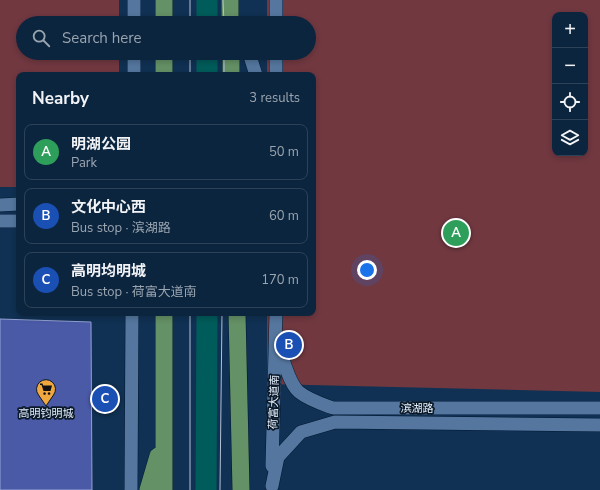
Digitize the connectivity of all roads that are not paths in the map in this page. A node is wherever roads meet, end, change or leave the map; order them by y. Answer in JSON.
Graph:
{"nodes":[{"id":1,"x":134,"y":0,"type":"edge"},
{"id":2,"x":164,"y":0,"type":"edge"},
{"id":3,"x":231,"y":0,"type":"edge"},
{"id":4,"x":276,"y":0,"type":"edge"},
{"id":5,"x":134,"y":16,"type":"edge"},
{"id":6,"x":164,"y":16,"type":"edge"},
{"id":7,"x":230,"y":16,"type":"edge"},
{"id":8,"x":237,"y":16,"type":"edge"},
{"id":9,"x":276,"y":16,"type":"edge"},
{"id":10,"x":134,"y":60,"type":"edge"},
{"id":11,"x":164,"y":60,"type":"edge"},
{"id":12,"x":231,"y":60,"type":"edge"},
{"id":13,"x":251,"y":60,"type":"edge"},
{"id":14,"x":276,"y":60,"type":"edge"},
{"id":15,"x":134,"y":72,"type":"edge"},
{"id":16,"x":164,"y":72,"type":"edge"},
{"id":17,"x":231,"y":72,"type":"edge"},
{"id":18,"x":255,"y":72,"type":"edge"},
{"id":19,"x":276,"y":72,"type":"edge"},
{"id":20,"x":16,"y":204,"type":"edge"},
{"id":21,"x":0,"y":205,"type":"edge"},
{"id":22,"x":0,"y":221,"type":"edge"},
{"id":23,"x":16,"y":221,"type":"edge"},
{"id":24,"x":132,"y":316,"type":"edge"},
{"id":25,"x":164,"y":316,"type":"edge"},
{"id":26,"x":237,"y":316,"type":"edge"},
{"id":27,"x":276,"y":316,"type":"edge"},
{"id":28,"x":276,"y":335,"type":"junction"},
{"id":29,"x":600,"y":408,"type":"edge"},
{"id":30,"x":600,"y":425,"type":"edge"},
{"id":31,"x":164,"y":436,"type":"junction"},
{"id":32,"x":240,"y":463,"type":"junction"},
{"id":33,"x":272,"y":488,"type":"edge"},
{"id":34,"x":131,"y":490,"type":"edge"},
{"id":35,"x":148,"y":490,"type":"edge"},
{"id":36,"x":164,"y":490,"type":"edge"},
{"id":37,"x":241,"y":490,"type":"edge"},
{"id":38,"x":246,"y":490,"type":"edge"}],
"edges":[{"from":1,"to":5,"type":"street"},
{"from":2,"to":6,"type":"main road"},
{"from":3,"to":7,"type":"main road"},
{"from":3,"to":8,"type":"street"},
{"from":4,"to":9,"type":"street"},
{"from":10,"to":15,"type":"street"},
{"from":11,"to":16,"type":"main road"},
{"from":12,"to":17,"type":"main road"},
{"from":13,"to":18,"type":"street"},
{"from":14,"to":19,"type":"street"},
{"from":20,"to":21,"type":"street"},
{"from":22,"to":23,"type":"street"},
{"from":24,"to":34,"type":"street"},
{"from":25,"to":31,"type":"main road"},
{"from":26,"to":32,"type":"main road"},
{"from":27,"to":28,"type":"street","name":"荷富大道南"},
{"from":28,"to":29,"type":"street","name":"滨湖路"},
{"from":28,"to":33,"type":"street","name":"荷富大道南"},
{"from":30,"to":33,"type":"street","name":"滨湖路"},
{"from":31,"to":35,"type":"main road"},
{"from":31,"to":36,"type":"main road"},
{"from":32,"to":37,"type":"main road"},
{"from":32,"to":38,"type":"main road"}]}
